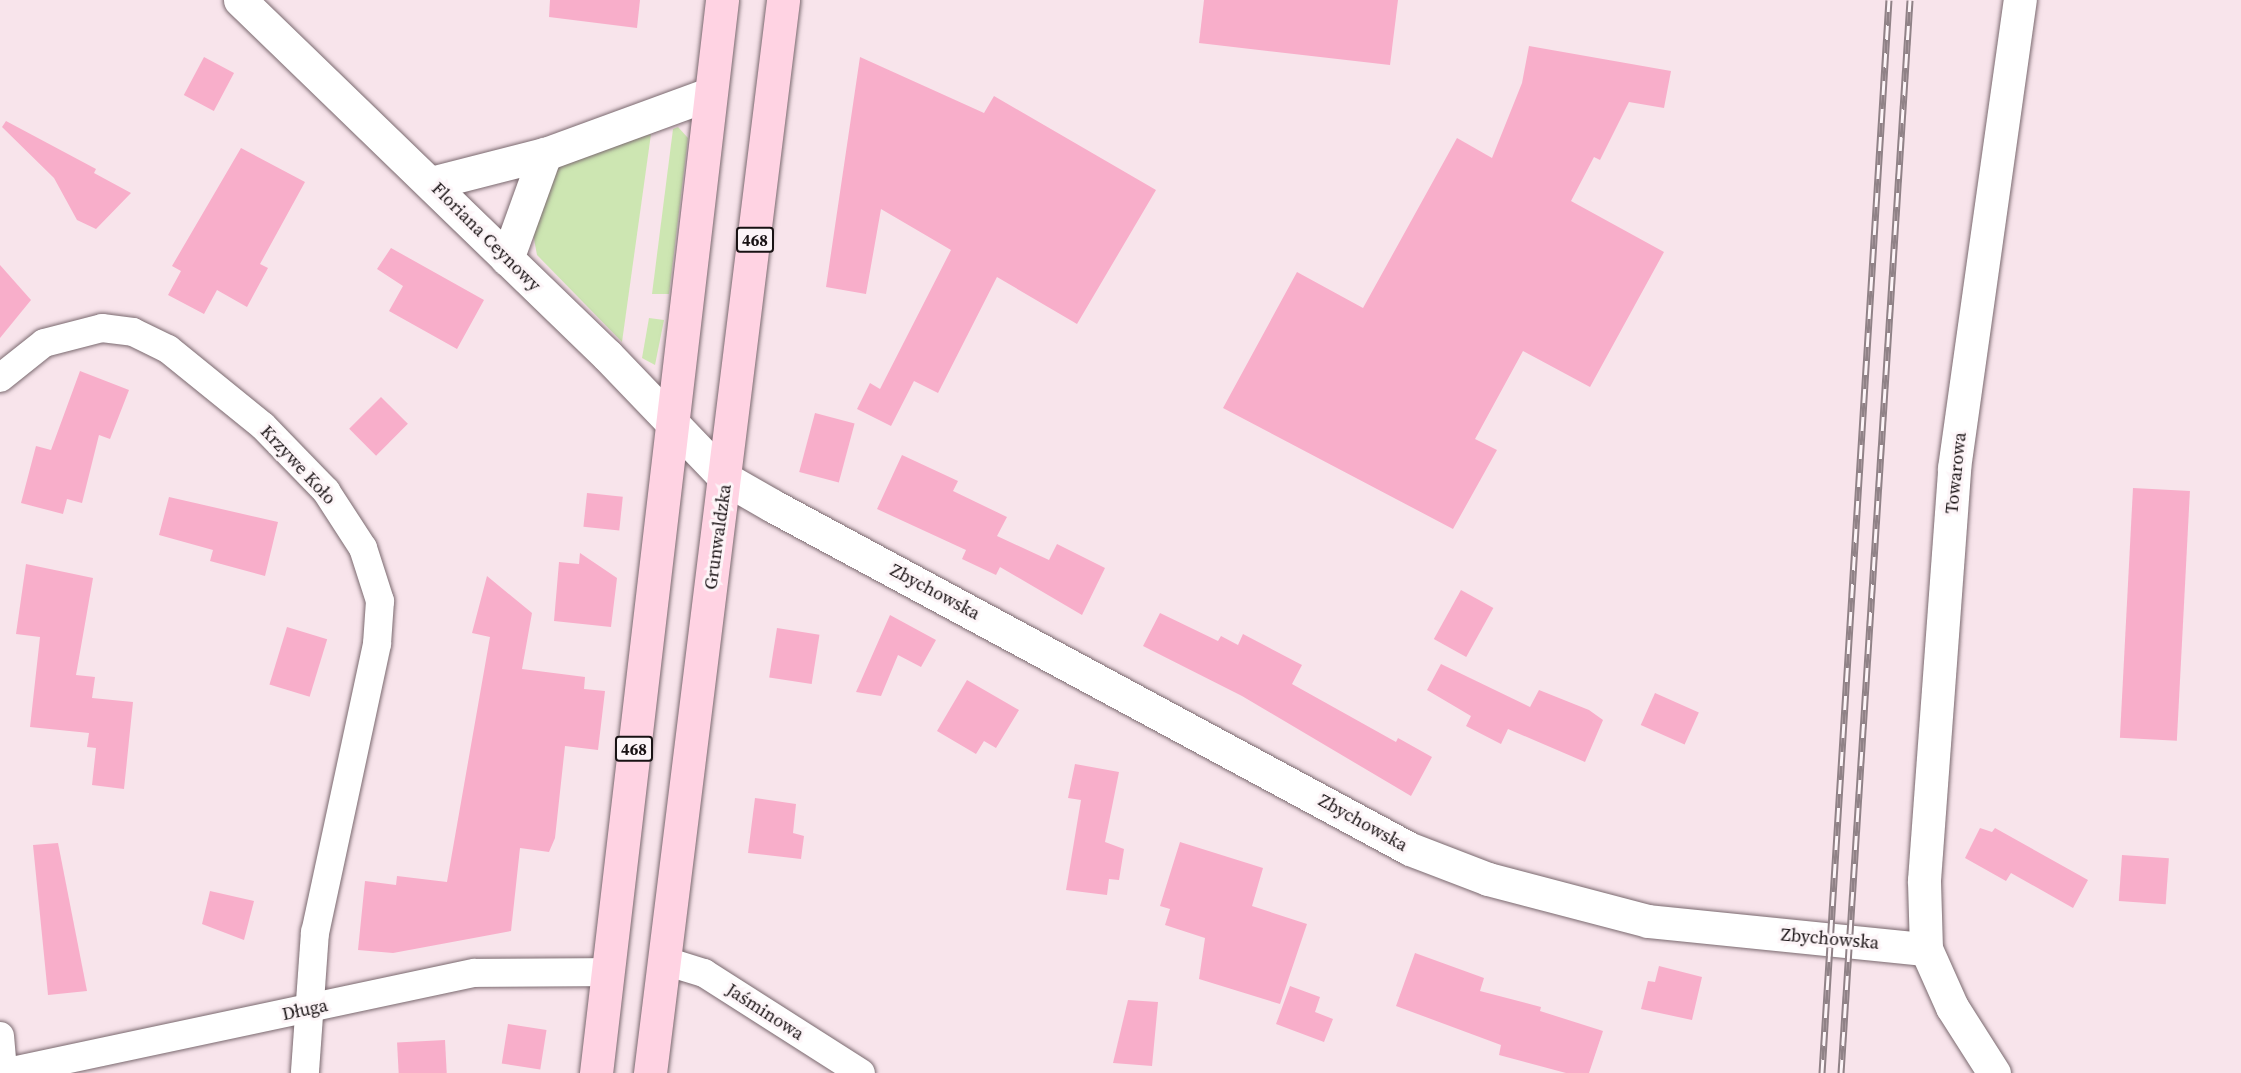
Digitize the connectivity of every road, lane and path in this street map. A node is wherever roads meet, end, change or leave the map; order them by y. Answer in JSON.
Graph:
{"nodes":[{"id":1,"x":240,"y":0,"type":"edge"},
{"id":2,"x":722,"y":0,"type":"edge"},
{"id":3,"x":783,"y":0,"type":"edge"},
{"id":4,"x":2020,"y":0,"type":"edge"},
{"id":5,"x":709,"y":94,"type":"junction"},
{"id":6,"x":545,"y":154,"type":"junction"},
{"id":7,"x":431,"y":183,"type":"junction"},
{"id":8,"x":507,"y":259,"type":"junction"},
{"id":9,"x":0,"y":378,"type":"edge"},
{"id":10,"x":675,"y":425,"type":"junction"},
{"id":11,"x":726,"y":479,"type":"junction"},
{"id":12,"x":1926,"y":949,"type":"junction"},
{"id":13,"x":665,"y":961,"type":"junction"},
{"id":14,"x":608,"y":972,"type":"junction"},
{"id":15,"x":309,"y":1009,"type":"junction"},
{"id":16,"x":0,"y":1036,"type":"edge"},
{"id":17,"x":3,"y":1073,"type":"edge"},
{"id":18,"x":304,"y":1073,"type":"edge"},
{"id":19,"x":596,"y":1073,"type":"edge"},
{"id":20,"x":650,"y":1073,"type":"edge"},
{"id":21,"x":861,"y":1073,"type":"edge"},
{"id":22,"x":1994,"y":1073,"type":"edge"}],
"edges":[{"from":1,"to":7,"type":"street","name":"Floriana Ceynowy"},
{"from":2,"to":5,"type":"main road","number":"468"},
{"from":3,"to":11,"type":"main road","name":"Grunwaldzka","number":"468"},
{"from":4,"to":12,"type":"street","name":"Towarowa"},
{"from":5,"to":6,"type":"street"},
{"from":5,"to":10,"type":"main road","number":"468"},
{"from":6,"to":7,"type":"street"},
{"from":6,"to":8,"type":"street"},
{"from":7,"to":8,"type":"street","name":"Floriana Ceynowy"},
{"from":8,"to":10,"type":"street","name":"Floriana Ceynowy"},
{"from":9,"to":15,"type":"street","name":"Krzywe Koło"},
{"from":10,"to":11,"type":"street","name":"Floriana Ceynowy"},
{"from":10,"to":14,"type":"main road","number":"468"},
{"from":11,"to":12,"type":"street","name":"Zbychowska"},
{"from":11,"to":13,"type":"main road","name":"Grunwaldzka","number":"468"},
{"from":12,"to":22,"type":"street"},
{"from":13,"to":20,"type":"main road","name":"Grunwaldzka","number":"468"},
{"from":13,"to":21,"type":"street","name":"Jaśminowa"},
{"from":14,"to":15,"type":"street","name":"Długa"},
{"from":14,"to":19,"type":"main road","number":"468"},
{"from":15,"to":17,"type":"street","name":"Długa"},
{"from":15,"to":18,"type":"street","name":"Krzywe Koło"},
{"from":16,"to":17,"type":"street"}]}
